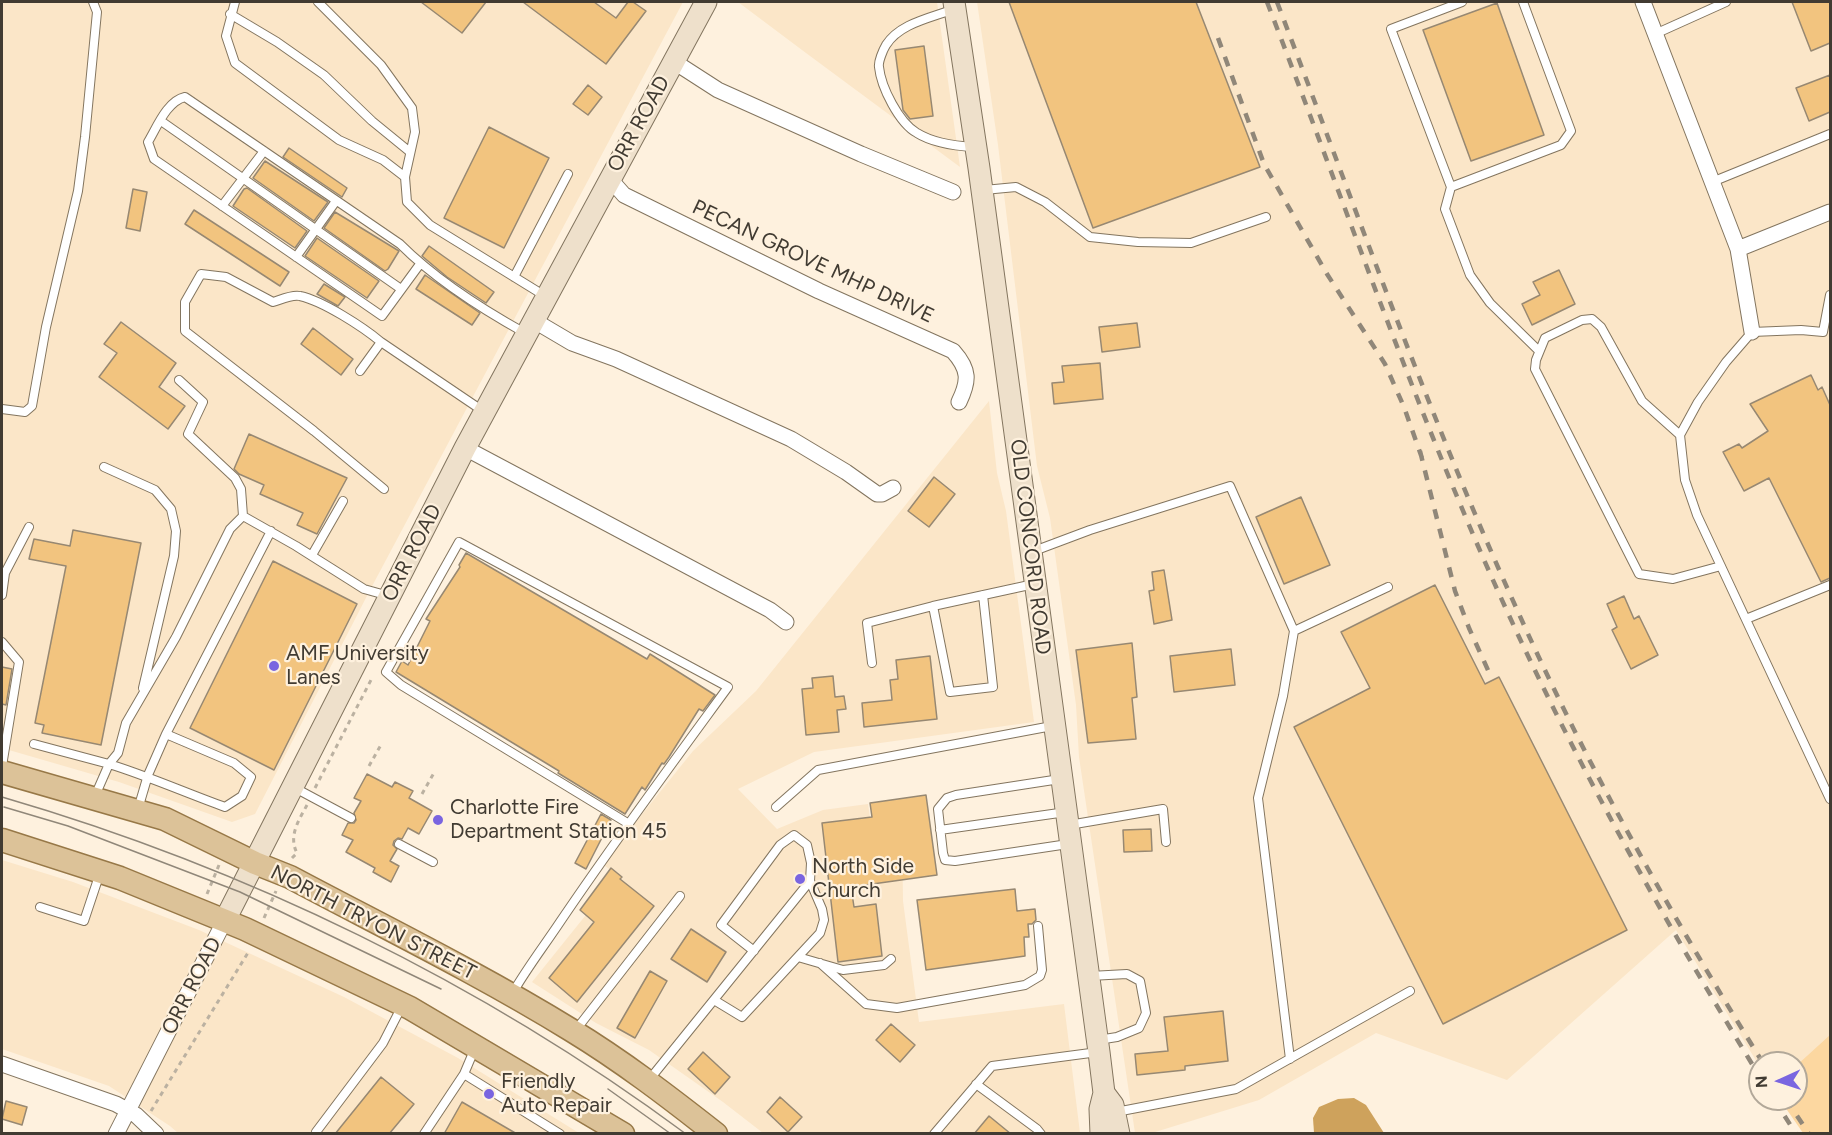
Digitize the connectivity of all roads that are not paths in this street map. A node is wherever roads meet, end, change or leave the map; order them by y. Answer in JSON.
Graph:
{"nodes":[{"id":1,"x":93,"y":2,"type":"edge"},
{"id":2,"x":235,"y":2,"type":"edge"},
{"id":3,"x":318,"y":2,"type":"edge"},
{"id":4,"x":1462,"y":2,"type":"edge"},
{"id":5,"x":1525,"y":2,"type":"edge"},
{"id":6,"x":1643,"y":2,"type":"edge"},
{"id":7,"x":1726,"y":2,"type":"edge"},
{"id":8,"x":702,"y":4,"type":"edge"},
{"id":9,"x":955,"y":5,"type":"edge"},
{"id":10,"x":231,"y":14,"type":"junction"},
{"id":11,"x":1655,"y":34,"type":"junction"},
{"id":12,"x":674,"y":61,"type":"junction"},
{"id":13,"x":161,"y":121,"type":"junction"},
{"id":14,"x":1830,"y":134,"type":"edge"},
{"id":15,"x":976,"y":147,"type":"junction"},
{"id":16,"x":264,"y":151,"type":"junction"},
{"id":17,"x":410,"y":152,"type":"junction"},
{"id":18,"x":568,"y":174,"type":"dead end"},
{"id":19,"x":405,"y":177,"type":"junction"},
{"id":20,"x":243,"y":178,"type":"junction"},
{"id":21,"x":609,"y":178,"type":"junction"},
{"id":22,"x":1712,"y":182,"type":"junction"},
{"id":23,"x":1451,"y":187,"type":"junction"},
{"id":24,"x":982,"y":190,"type":"junction"},
{"id":25,"x":953,"y":192,"type":"dead end"},
{"id":26,"x":336,"y":201,"type":"junction"},
{"id":27,"x":222,"y":206,"type":"junction"},
{"id":28,"x":1830,"y":212,"type":"edge"},
{"id":29,"x":1266,"y":217,"type":"dead end"},
{"id":30,"x":315,"y":229,"type":"junction"},
{"id":31,"x":1737,"y":249,"type":"junction"},
{"id":32,"x":296,"y":257,"type":"junction"},
{"id":33,"x":420,"y":264,"type":"junction"},
{"id":34,"x":514,"y":277,"type":"junction"},
{"id":35,"x":401,"y":289,"type":"junction"},
{"id":36,"x":1830,"y":295,"type":"edge"},
{"id":37,"x":546,"y":297,"type":"junction"},
{"id":38,"x":530,"y":327,"type":"junction"},
{"id":39,"x":1752,"y":332,"type":"junction"},
{"id":40,"x":1827,"y":333,"type":"edge"},
{"id":41,"x":381,"y":342,"type":"junction"},
{"id":42,"x":1539,"y":351,"type":"junction"},
{"id":43,"x":360,"y":371,"type":"dead end"},
{"id":44,"x":179,"y":380,"type":"dead end"},
{"id":45,"x":959,"y":402,"type":"dead end"},
{"id":46,"x":2,"y":409,"type":"edge"},
{"id":47,"x":484,"y":411,"type":"junction"},
{"id":48,"x":1680,"y":435,"type":"junction"},
{"id":49,"x":465,"y":448,"type":"junction"},
{"id":50,"x":104,"y":466,"type":"dead end"},
{"id":51,"x":892,"y":488,"type":"dead end"},
{"id":52,"x":384,"y":489,"type":"dead end"},
{"id":53,"x":343,"y":501,"type":"dead end"},
{"id":54,"x":243,"y":516,"type":"junction"},
{"id":55,"x":29,"y":527,"type":"dead end"},
{"id":56,"x":271,"y":531,"type":"junction"},
{"id":57,"x":1031,"y":552,"type":"junction"},
{"id":58,"x":312,"y":555,"type":"junction"},
{"id":59,"x":1721,"y":566,"type":"junction"},
{"id":60,"x":1035,"y":584,"type":"junction"},
{"id":61,"x":1830,"y":585,"type":"edge"},
{"id":62,"x":1388,"y":587,"type":"dead end"},
{"id":63,"x":2,"y":595,"type":"edge"},
{"id":64,"x":983,"y":595,"type":"junction"},
{"id":65,"x":391,"y":596,"type":"junction"},
{"id":66,"x":933,"y":606,"type":"junction"},
{"id":67,"x":1746,"y":619,"type":"junction"},
{"id":68,"x":786,"y":622,"type":"dead end"},
{"id":69,"x":1293,"y":631,"type":"junction"},
{"id":70,"x":2,"y":642,"type":"edge"},
{"id":71,"x":872,"y":663,"type":"dead end"},
{"id":72,"x":140,"y":698,"type":"junction"},
{"id":73,"x":1053,"y":726,"type":"junction"},
{"id":74,"x":166,"y":734,"type":"junction"},
{"id":75,"x":34,"y":744,"type":"dead end"},
{"id":76,"x":109,"y":764,"type":"junction"},
{"id":77,"x":2,"y":766,"type":"edge"},
{"id":78,"x":2,"y":772,"type":"edge"},
{"id":79,"x":148,"y":776,"type":"junction"},
{"id":80,"x":1061,"y":779,"type":"junction"},
{"id":81,"x":302,"y":792,"type":"junction"},
{"id":82,"x":94,"y":797,"type":"junction"},
{"id":83,"x":1830,"y":799,"type":"edge"},
{"id":84,"x":776,"y":807,"type":"dead end"},
{"id":85,"x":138,"y":810,"type":"junction"},
{"id":86,"x":351,"y":818,"type":"dead end"},
{"id":87,"x":629,"y":824,"type":"junction"},
{"id":88,"x":1068,"y":827,"type":"junction"},
{"id":89,"x":940,"y":830,"type":"junction"},
{"id":90,"x":2,"y":840,"type":"edge"},
{"id":91,"x":1166,"y":842,"type":"dead end"},
{"id":92,"x":399,"y":844,"type":"dead end"},
{"id":93,"x":433,"y":862,"type":"dead end"},
{"id":94,"x":255,"y":863,"type":"junction"},
{"id":95,"x":100,"y":872,"type":"junction"},
{"id":96,"x":810,"y":881,"type":"junction"},
{"id":97,"x":680,"y":896,"type":"dead end"},
{"id":98,"x":40,"y":906,"type":"dead end"},
{"id":99,"x":225,"y":921,"type":"junction"},
{"id":100,"x":1038,"y":926,"type":"dead end"},
{"id":101,"x":754,"y":951,"type":"junction"},
{"id":102,"x":798,"y":957,"type":"junction"},
{"id":103,"x":891,"y":959,"type":"dead end"},
{"id":104,"x":820,"y":963,"type":"junction"},
{"id":105,"x":1088,"y":976,"type":"junction"},
{"id":106,"x":1410,"y":991,"type":"dead end"},
{"id":107,"x":511,"y":995,"type":"junction"},
{"id":108,"x":714,"y":1000,"type":"junction"},
{"id":109,"x":403,"y":1004,"type":"junction"},
{"id":110,"x":574,"y":1032,"type":"junction"},
{"id":111,"x":1098,"y":1046,"type":"junction"},
{"id":112,"x":476,"y":1047,"type":"junction"},
{"id":113,"x":1290,"y":1059,"type":"junction"},
{"id":114,"x":2,"y":1064,"type":"edge"},
{"id":115,"x":464,"y":1074,"type":"junction"},
{"id":116,"x":648,"y":1081,"type":"junction"},
{"id":117,"x":976,"y":1084,"type":"junction"},
{"id":118,"x":1104,"y":1093,"type":"junction"},
{"id":119,"x":128,"y":1110,"type":"junction"},
{"id":120,"x":1115,"y":1112,"type":"junction"},
{"id":121,"x":611,"y":1131,"type":"edge"},
{"id":122,"x":316,"y":1132,"type":"dead end"},
{"id":123,"x":116,"y":1134,"type":"edge"},
{"id":124,"x":156,"y":1134,"type":"edge"},
{"id":125,"x":424,"y":1134,"type":"edge"},
{"id":126,"x":560,"y":1134,"type":"edge"},
{"id":127,"x":716,"y":1134,"type":"edge"},
{"id":128,"x":934,"y":1134,"type":"edge"},
{"id":129,"x":1041,"y":1134,"type":"edge"},
{"id":130,"x":1101,"y":1134,"type":"edge"},
{"id":131,"x":1119,"y":1134,"type":"edge"}],
"edges":[{"from":1,"to":46,"type":"lane"},
{"from":2,"to":10,"type":"lane"},
{"from":3,"to":17,"type":"lane"},
{"from":4,"to":23,"type":"lane"},
{"from":5,"to":23,"type":"lane"},
{"from":6,"to":11,"type":"street"},
{"from":7,"to":11,"type":"lane"},
{"from":8,"to":12,"type":"street","name":"ORR ROAD"},
{"from":9,"to":15,"type":"street","name":"OLD CONCORD ROAD"},
{"from":9,"to":15,"type":"lane"},
{"from":10,"to":17,"type":"lane"},
{"from":10,"to":19,"type":"lane"},
{"from":11,"to":22,"type":"street"},
{"from":12,"to":21,"type":"street","name":"ORR ROAD"},
{"from":12,"to":25,"type":"street"},
{"from":13,"to":16,"type":"lane"},
{"from":13,"to":20,"type":"lane"},
{"from":13,"to":27,"type":"lane"},
{"from":14,"to":22,"type":"lane"},
{"from":15,"to":24,"type":"street","name":"OLD CONCORD ROAD"},
{"from":16,"to":20,"type":"lane"},
{"from":16,"to":26,"type":"lane"},
{"from":17,"to":19,"type":"lane"},
{"from":18,"to":34,"type":"lane"},
{"from":19,"to":34,"type":"lane"},
{"from":20,"to":27,"type":"lane"},
{"from":20,"to":30,"type":"lane"},
{"from":21,"to":37,"type":"street","name":"ORR ROAD"},
{"from":21,"to":45,"type":"street","name":"PECAN GROVE MHP DRIVE"},
{"from":22,"to":31,"type":"street"},
{"from":23,"to":42,"type":"lane"},
{"from":24,"to":29,"type":"lane"},
{"from":24,"to":57,"type":"street","name":"OLD CONCORD ROAD"},
{"from":26,"to":30,"type":"lane"},
{"from":26,"to":33,"type":"lane"},
{"from":27,"to":32,"type":"lane"},
{"from":28,"to":31,"type":"street"},
{"from":30,"to":32,"type":"lane"},
{"from":30,"to":35,"type":"lane"},
{"from":31,"to":39,"type":"street"},
{"from":32,"to":35,"type":"lane"},
{"from":33,"to":35,"type":"lane"},
{"from":33,"to":38,"type":"lane"},
{"from":34,"to":37,"type":"lane"},
{"from":36,"to":40,"type":"lane"},
{"from":37,"to":38,"type":"street","name":"ORR ROAD"},
{"from":38,"to":47,"type":"street","name":"ORR ROAD"},
{"from":38,"to":51,"type":"street"},
{"from":39,"to":40,"type":"lane"},
{"from":39,"to":48,"type":"lane"},
{"from":41,"to":43,"type":"lane"},
{"from":41,"to":47,"type":"lane"},
{"from":41,"to":52,"type":"lane"},
{"from":42,"to":48,"type":"lane"},
{"from":42,"to":59,"type":"lane"},
{"from":44,"to":54,"type":"lane"},
{"from":47,"to":49,"type":"street","name":"ORR ROAD"},
{"from":48,"to":59,"type":"lane"},
{"from":49,"to":65,"type":"street","name":"ORR ROAD"},
{"from":49,"to":68,"type":"street"},
{"from":50,"to":72,"type":"lane"},
{"from":53,"to":58,"type":"lane"},
{"from":54,"to":56,"type":"lane"},
{"from":54,"to":72,"type":"lane"},
{"from":55,"to":63,"type":"lane"},
{"from":56,"to":58,"type":"lane"},
{"from":56,"to":74,"type":"lane"},
{"from":57,"to":60,"type":"street","name":"OLD CONCORD ROAD"},
{"from":57,"to":69,"type":"lane"},
{"from":58,"to":65,"type":"lane"},
{"from":59,"to":67,"type":"lane"},
{"from":60,"to":64,"type":"lane"},
{"from":60,"to":73,"type":"street","name":"OLD CONCORD ROAD"},
{"from":61,"to":67,"type":"lane"},
{"from":62,"to":69,"type":"lane"},
{"from":64,"to":66,"type":"lane"},
{"from":64,"to":66,"type":"lane"},
{"from":65,"to":81,"type":"street","name":"ORR ROAD"},
{"from":66,"to":71,"type":"lane"},
{"from":67,"to":83,"type":"lane"},
{"from":69,"to":113,"type":"lane"},
{"from":70,"to":77,"type":"lane"},
{"from":72,"to":76,"type":"lane"},
{"from":73,"to":80,"type":"street","name":"OLD CONCORD ROAD"},
{"from":73,"to":84,"type":"lane"},
{"from":74,"to":79,"type":"lane"},
{"from":74,"to":79,"type":"lane"},
{"from":75,"to":76,"type":"lane"},
{"from":76,"to":79,"type":"lane"},
{"from":76,"to":82,"type":"lane"},
{"from":78,"to":82,"type":"main road","name":"NORTH TRYON STREET"},
{"from":79,"to":85,"type":"lane"},
{"from":80,"to":88,"type":"street","name":"OLD CONCORD ROAD"},
{"from":80,"to":89,"type":"lane"},
{"from":81,"to":86,"type":"lane"},
{"from":81,"to":94,"type":"street","name":"ORR ROAD"},
{"from":82,"to":85,"type":"main road","name":"NORTH TRYON STREET"},
{"from":85,"to":94,"type":"main road","name":"NORTH TRYON STREET"},
{"from":87,"to":87,"type":"lane"},
{"from":87,"to":107,"type":"lane"},
{"from":88,"to":89,"type":"lane"},
{"from":88,"to":89,"type":"lane"},
{"from":88,"to":91,"type":"lane"},
{"from":88,"to":105,"type":"street","name":"OLD CONCORD ROAD"},
{"from":90,"to":95,"type":"main road"},
{"from":92,"to":93,"type":"lane"},
{"from":94,"to":99,"type":"street","name":"ORR ROAD"},
{"from":94,"to":107,"type":"main road","name":"NORTH TRYON STREET"},
{"from":95,"to":98,"type":"lane"},
{"from":95,"to":99,"type":"main road"},
{"from":96,"to":101,"type":"lane"},
{"from":96,"to":101,"type":"lane"},
{"from":96,"to":102,"type":"lane"},
{"from":97,"to":110,"type":"lane"},
{"from":99,"to":109,"type":"main road"},
{"from":99,"to":119,"type":"street","name":"ORR ROAD"},
{"from":100,"to":104,"type":"lane"},
{"from":101,"to":108,"type":"lane"},
{"from":102,"to":104,"type":"lane"},
{"from":102,"to":108,"type":"lane"},
{"from":103,"to":104,"type":"lane"},
{"from":105,"to":111,"type":"street","name":"OLD CONCORD ROAD"},
{"from":105,"to":111,"type":"lane"},
{"from":106,"to":113,"type":"lane"},
{"from":107,"to":110,"type":"main road","name":"NORTH TRYON STREET"},
{"from":108,"to":116,"type":"lane"},
{"from":109,"to":112,"type":"main road"},
{"from":109,"to":122,"type":"lane"},
{"from":110,"to":116,"type":"main road","name":"NORTH TRYON STREET"},
{"from":111,"to":117,"type":"lane"},
{"from":111,"to":118,"type":"street","name":"OLD CONCORD ROAD"},
{"from":112,"to":115,"type":"lane"},
{"from":112,"to":121,"type":"main road"},
{"from":113,"to":120,"type":"lane"},
{"from":114,"to":119,"type":"street"},
{"from":115,"to":125,"type":"lane"},
{"from":115,"to":126,"type":"lane"},
{"from":116,"to":127,"type":"main road","name":"NORTH TRYON STREET"},
{"from":117,"to":128,"type":"lane"},
{"from":117,"to":129,"type":"lane"},
{"from":118,"to":120,"type":"street","name":"OLD CONCORD ROAD"},
{"from":118,"to":130,"type":"street","name":"OLD CONCORD ROAD"},
{"from":119,"to":123,"type":"street","name":"ORR ROAD"},
{"from":119,"to":124,"type":"street"},
{"from":120,"to":131,"type":"street","name":"OLD CONCORD ROAD"}]}
